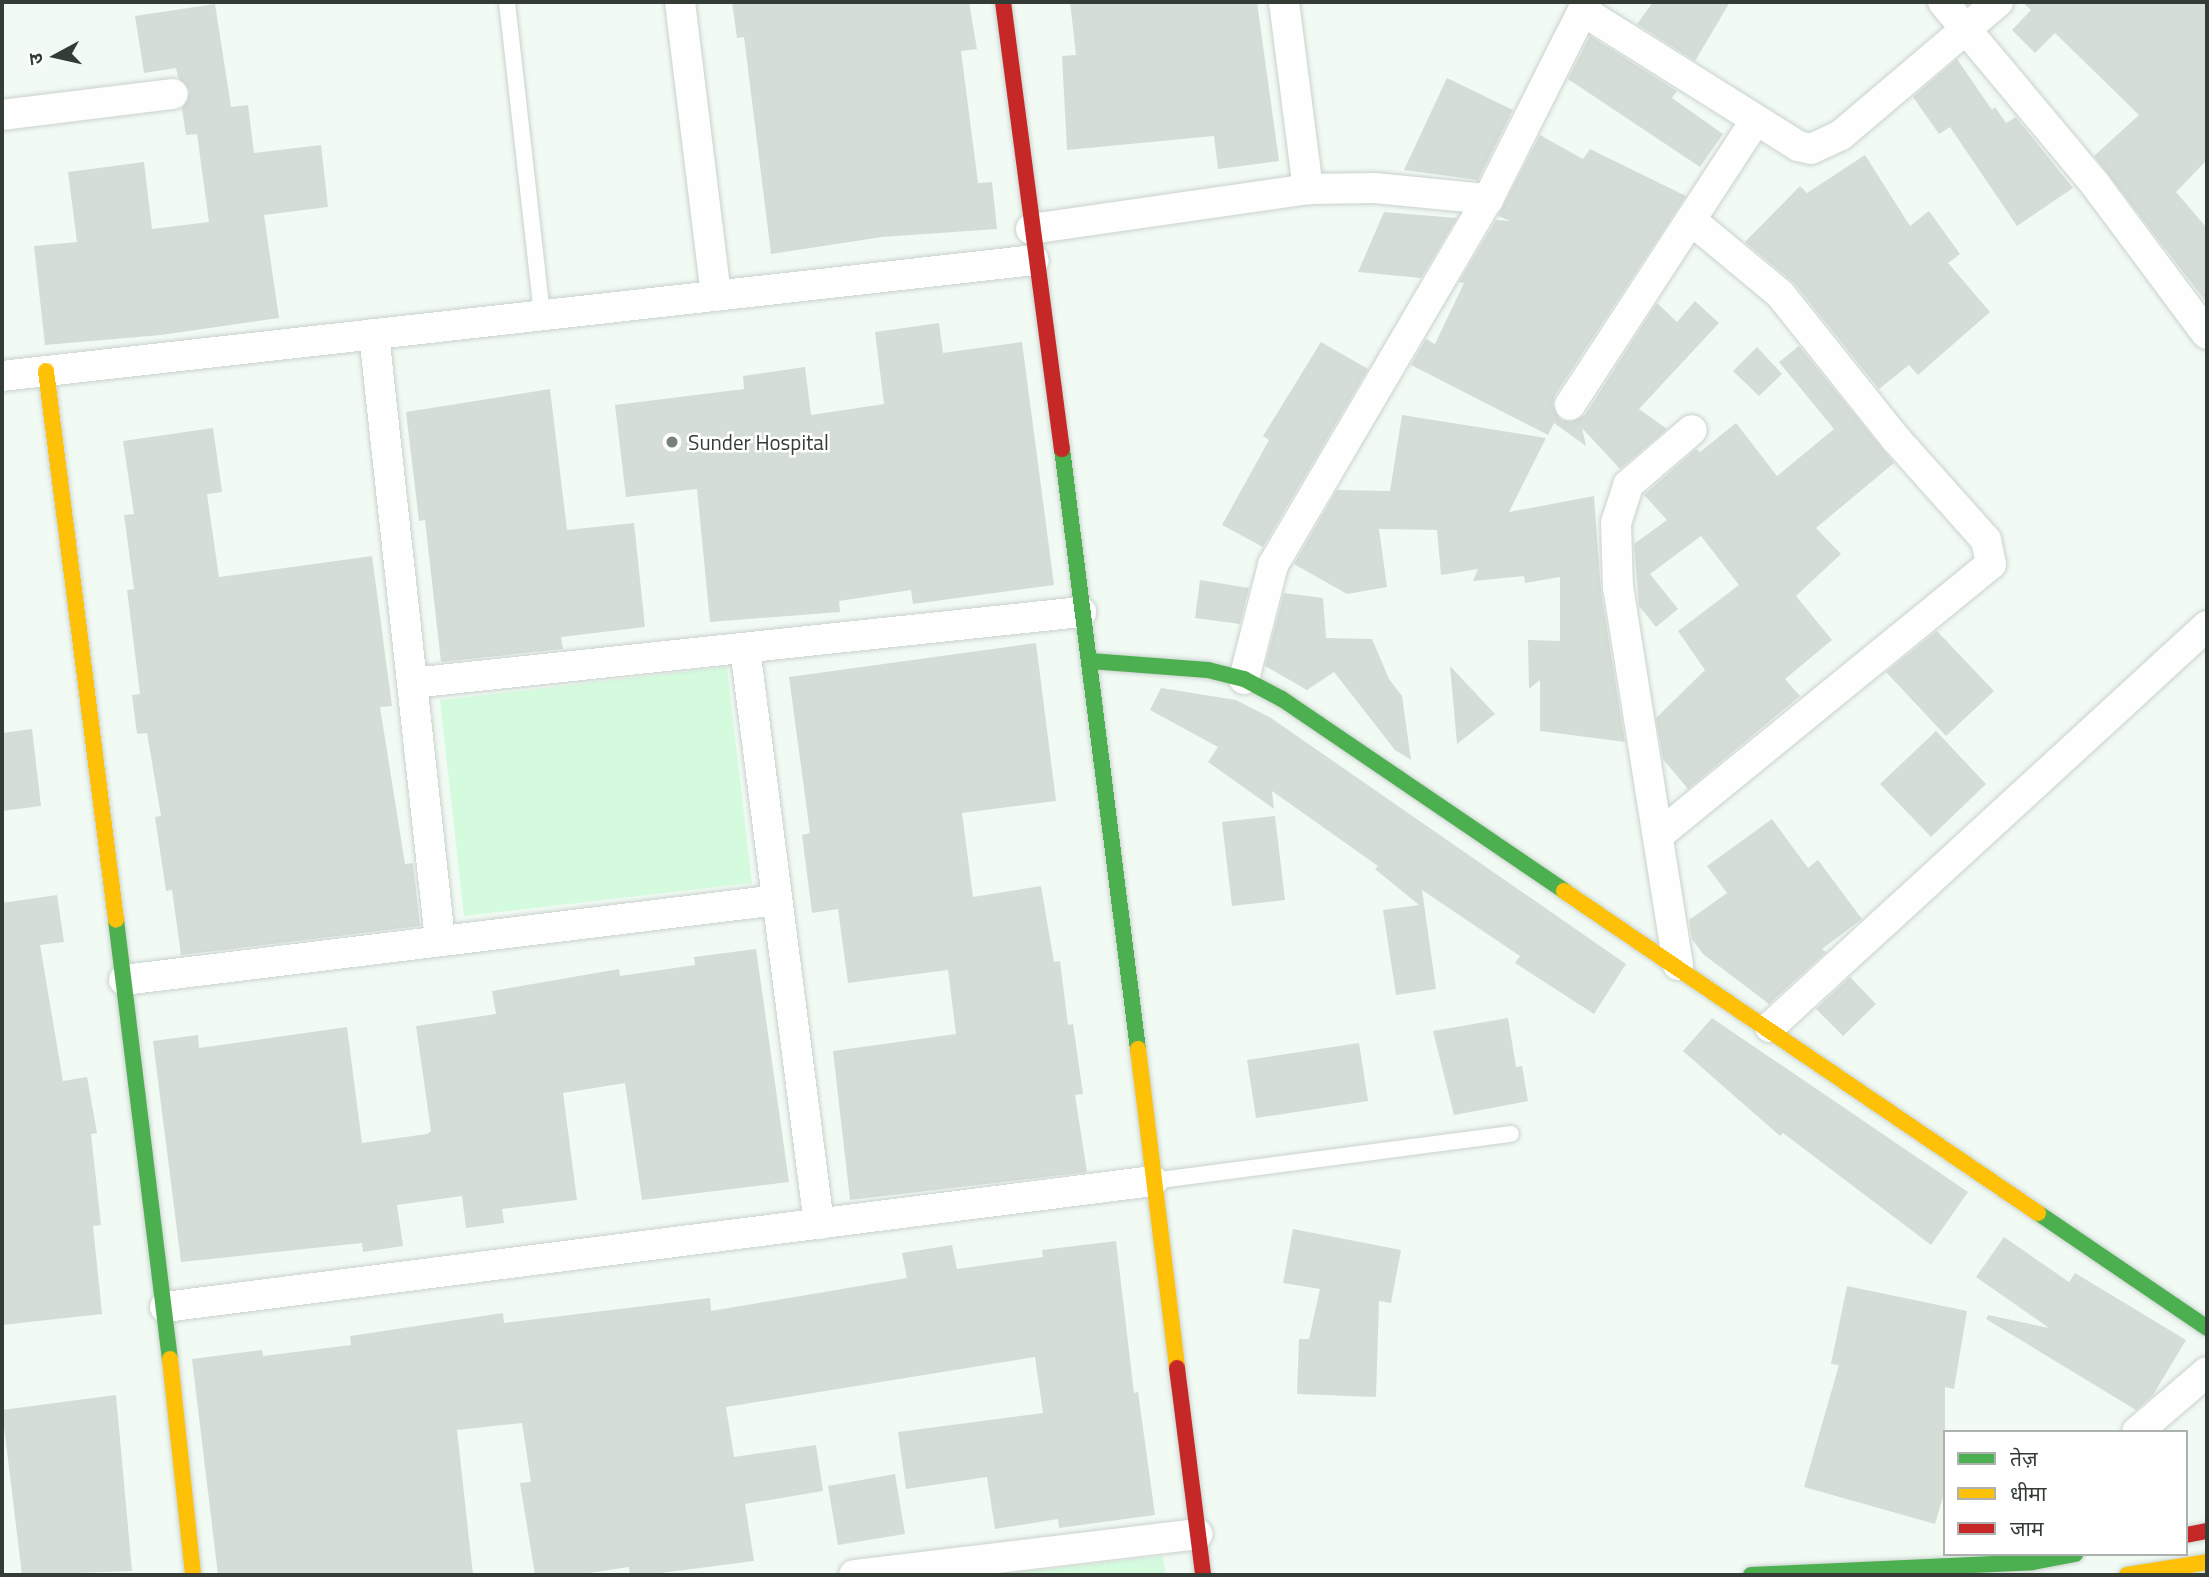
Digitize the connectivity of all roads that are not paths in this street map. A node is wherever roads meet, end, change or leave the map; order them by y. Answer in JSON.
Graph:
{"nodes":[{"id":1,"x":507,"y":2,"type":"edge"},
{"id":2,"x":680,"y":2,"type":"edge"},
{"id":3,"x":1003,"y":2,"type":"edge"},
{"id":4,"x":1283,"y":2,"type":"edge"},
{"id":5,"x":1943,"y":2,"type":"edge"},
{"id":6,"x":1998,"y":2,"type":"edge"},
{"id":7,"x":1585,"y":6,"type":"edge"},
{"id":8,"x":1968,"y":31,"type":"junction"},
{"id":9,"x":173,"y":94,"type":"dead end"},
{"id":10,"x":2,"y":115,"type":"edge"},
{"id":11,"x":1756,"y":120,"type":"junction"},
{"id":12,"x":1308,"y":189,"type":"junction"},
{"id":13,"x":1488,"y":199,"type":"junction"},
{"id":14,"x":1691,"y":220,"type":"junction"},
{"id":15,"x":1031,"y":229,"type":"junction"},
{"id":16,"x":1034,"y":260,"type":"junction"},
{"id":17,"x":716,"y":296,"type":"junction"},
{"id":18,"x":542,"y":315,"type":"junction"},
{"id":19,"x":374,"y":334,"type":"junction"},
{"id":20,"x":2207,"y":334,"type":"edge"},
{"id":21,"x":46,"y":371,"type":"junction"},
{"id":22,"x":2,"y":376,"type":"edge"},
{"id":23,"x":1570,"y":405,"type":"dead end"},
{"id":24,"x":1692,"y":430,"type":"dead end"},
{"id":25,"x":1081,"y":612,"type":"junction"},
{"id":26,"x":2207,"y":626,"type":"edge"},
{"id":27,"x":745,"y":648,"type":"junction"},
{"id":28,"x":1090,"y":661,"type":"junction"},
{"id":29,"x":1244,"y":678,"type":"junction"},
{"id":30,"x":412,"y":683,"type":"junction"},
{"id":31,"x":1660,"y":834,"type":"junction"},
{"id":32,"x":778,"y":900,"type":"junction"},
{"id":33,"x":440,"y":940,"type":"junction"},
{"id":34,"x":1678,"y":965,"type":"junction"},
{"id":35,"x":124,"y":979,"type":"junction"},
{"id":36,"x":1770,"y":1027,"type":"junction"},
{"id":37,"x":1511,"y":1134,"type":"dead end"},
{"id":38,"x":1153,"y":1181,"type":"junction"},
{"id":39,"x":819,"y":1224,"type":"junction"},
{"id":40,"x":165,"y":1307,"type":"junction"},
{"id":41,"x":2207,"y":1328,"type":"edge"},
{"id":42,"x":2207,"y":1372,"type":"edge"},
{"id":43,"x":2139,"y":1430,"type":"edge"},
{"id":44,"x":2207,"y":1531,"type":"edge"},
{"id":45,"x":1198,"y":1534,"type":"junction"},
{"id":46,"x":2188,"y":1535,"type":"edge"},
{"id":47,"x":2062,"y":1556,"type":"edge"},
{"id":48,"x":2207,"y":1562,"type":"edge"},
{"id":49,"x":2010,"y":1564,"type":"edge"},
{"id":50,"x":193,"y":1575,"type":"edge"},
{"id":51,"x":855,"y":1575,"type":"edge"},
{"id":52,"x":1203,"y":1575,"type":"edge"},
{"id":53,"x":1751,"y":1575,"type":"edge"},
{"id":54,"x":2127,"y":1575,"type":"edge"}],
"edges":[{"from":1,"to":18,"type":"lane"},
{"from":2,"to":17,"type":"street"},
{"from":3,"to":15,"type":"street"},
{"from":4,"to":12,"type":"street"},
{"from":5,"to":8,"type":"street"},
{"from":6,"to":8,"type":"street"},
{"from":7,"to":11,"type":"street"},
{"from":7,"to":13,"type":"street"},
{"from":8,"to":11,"type":"street"},
{"from":8,"to":20,"type":"street"},
{"from":9,"to":10,"type":"street"},
{"from":11,"to":14,"type":"street"},
{"from":12,"to":13,"type":"street"},
{"from":12,"to":15,"type":"street"},
{"from":13,"to":29,"type":"street"},
{"from":14,"to":23,"type":"street"},
{"from":14,"to":31,"type":"street"},
{"from":15,"to":16,"type":"street"},
{"from":16,"to":17,"type":"street"},
{"from":16,"to":25,"type":"street"},
{"from":17,"to":18,"type":"street"},
{"from":18,"to":19,"type":"street"},
{"from":19,"to":21,"type":"street"},
{"from":19,"to":30,"type":"street"},
{"from":21,"to":22,"type":"street"},
{"from":21,"to":35,"type":"street"},
{"from":24,"to":31,"type":"street"},
{"from":25,"to":27,"type":"street"},
{"from":25,"to":28,"type":"street"},
{"from":26,"to":36,"type":"street"},
{"from":27,"to":30,"type":"street"},
{"from":27,"to":32,"type":"street"},
{"from":28,"to":29,"type":"street"},
{"from":28,"to":38,"type":"street"},
{"from":29,"to":34,"type":"street"},
{"from":30,"to":33,"type":"street"},
{"from":31,"to":34,"type":"street"},
{"from":32,"to":33,"type":"street"},
{"from":32,"to":39,"type":"street"},
{"from":33,"to":35,"type":"street"},
{"from":34,"to":36,"type":"street"},
{"from":35,"to":40,"type":"street"},
{"from":36,"to":41,"type":"street"},
{"from":37,"to":38,"type":"lane"},
{"from":38,"to":39,"type":"street"},
{"from":38,"to":45,"type":"street"},
{"from":39,"to":40,"type":"street"},
{"from":40,"to":50,"type":"street"},
{"from":42,"to":43,"type":"street"},
{"from":44,"to":46,"type":"street"},
{"from":45,"to":51,"type":"street"},
{"from":45,"to":52,"type":"street"},
{"from":47,"to":49,"type":"street"},
{"from":48,"to":54,"type":"street"},
{"from":49,"to":53,"type":"street"}]}
